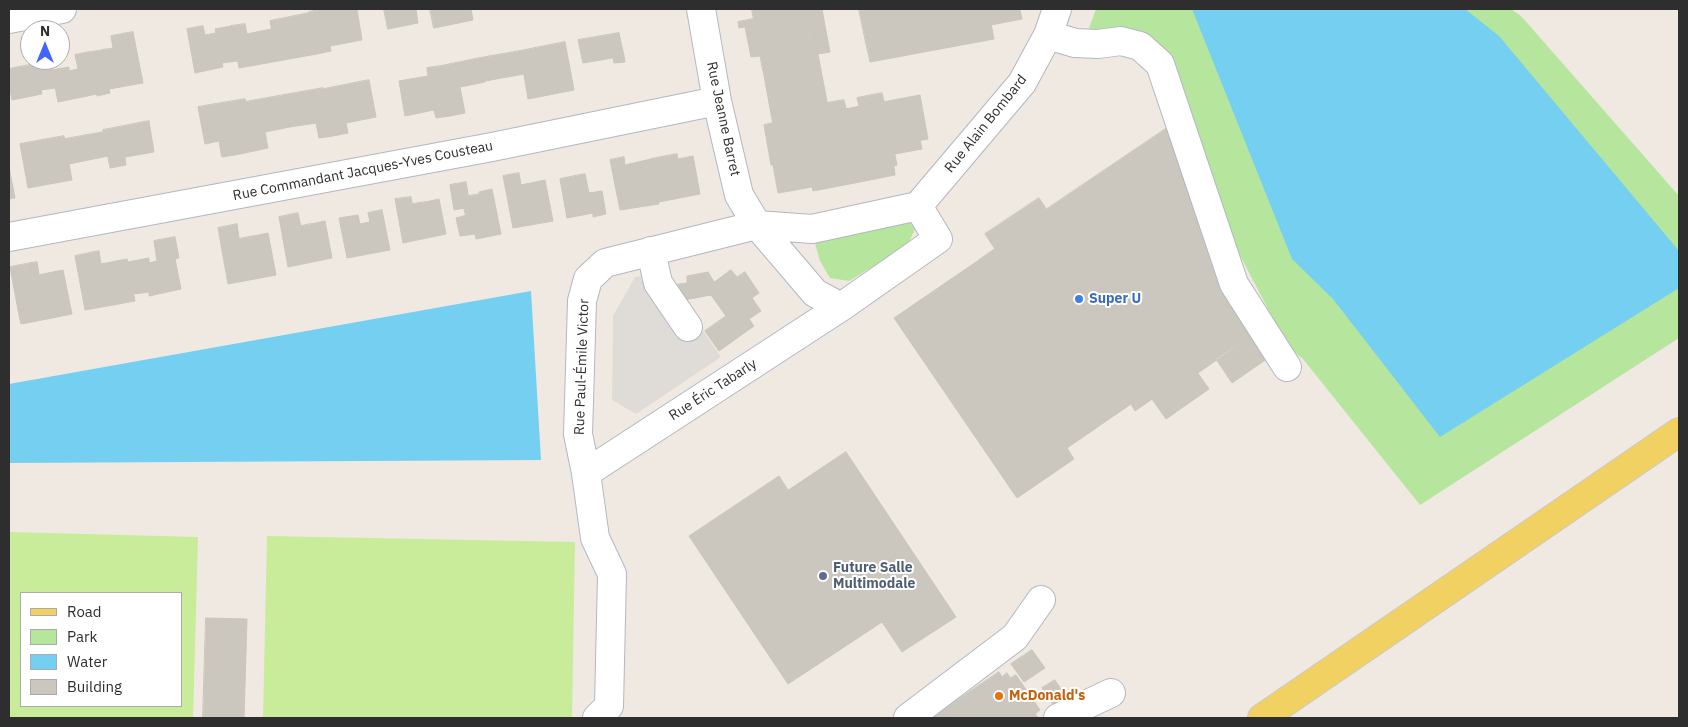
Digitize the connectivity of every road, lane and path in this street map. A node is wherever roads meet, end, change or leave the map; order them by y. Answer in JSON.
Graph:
{"nodes":[{"id":1,"x":62,"y":9,"type":"edge"},
{"id":2,"x":701,"y":9,"type":"edge"},
{"id":3,"x":1057,"y":9,"type":"edge"},
{"id":4,"x":9,"y":19,"type":"edge"},
{"id":5,"x":1048,"y":35,"type":"junction"},
{"id":6,"x":716,"y":101,"type":"junction"},
{"id":7,"x":918,"y":206,"type":"junction"},
{"id":8,"x":757,"y":225,"type":"junction"},
{"id":9,"x":9,"y":237,"type":"edge"},
{"id":10,"x":651,"y":251,"type":"junction"},
{"id":11,"x":841,"y":307,"type":"junction"},
{"id":12,"x":688,"y":327,"type":"dead end"},
{"id":13,"x":1287,"y":367,"type":"dead end"},
{"id":14,"x":1679,"y":432,"type":"edge"},
{"id":15,"x":586,"y":473,"type":"junction"},
{"id":16,"x":1040,"y":600,"type":"dead end"},
{"id":17,"x":1111,"y":693,"type":"dead end"},
{"id":18,"x":597,"y":718,"type":"edge"},
{"id":19,"x":908,"y":718,"type":"edge"},
{"id":20,"x":1058,"y":718,"type":"edge"},
{"id":21,"x":1262,"y":718,"type":"edge"}],
"edges":[{"from":1,"to":4,"type":"street"},
{"from":2,"to":6,"type":"street","name":"Rue Jeanne Barret"},
{"from":3,"to":5,"type":"street","name":"Rue Alain Bombard"},
{"from":5,"to":7,"type":"street","name":"Rue Alain Bombard"},
{"from":5,"to":13,"type":"street"},
{"from":6,"to":8,"type":"street","name":"Rue Jeanne Barret"},
{"from":6,"to":9,"type":"street","name":"Rue Commandant Jacques-Yves Cousteau"},
{"from":7,"to":8,"type":"street","name":"Rue Paul-Émile Victor"},
{"from":7,"to":11,"type":"street","name":"Rue Éric Tabarly"},
{"from":8,"to":10,"type":"street","name":"Rue Paul-Émile Victor"},
{"from":8,"to":11,"type":"street","name":"Rue Jeanne Barret"},
{"from":10,"to":12,"type":"street"},
{"from":10,"to":15,"type":"street","name":"Rue Paul-Émile Victor"},
{"from":11,"to":15,"type":"street","name":"Rue Éric Tabarly"},
{"from":14,"to":21,"type":"main road"},
{"from":15,"to":18,"type":"street","name":"Rue Paul-Émile Victor"},
{"from":16,"to":19,"type":"street"},
{"from":17,"to":20,"type":"street"}]}
